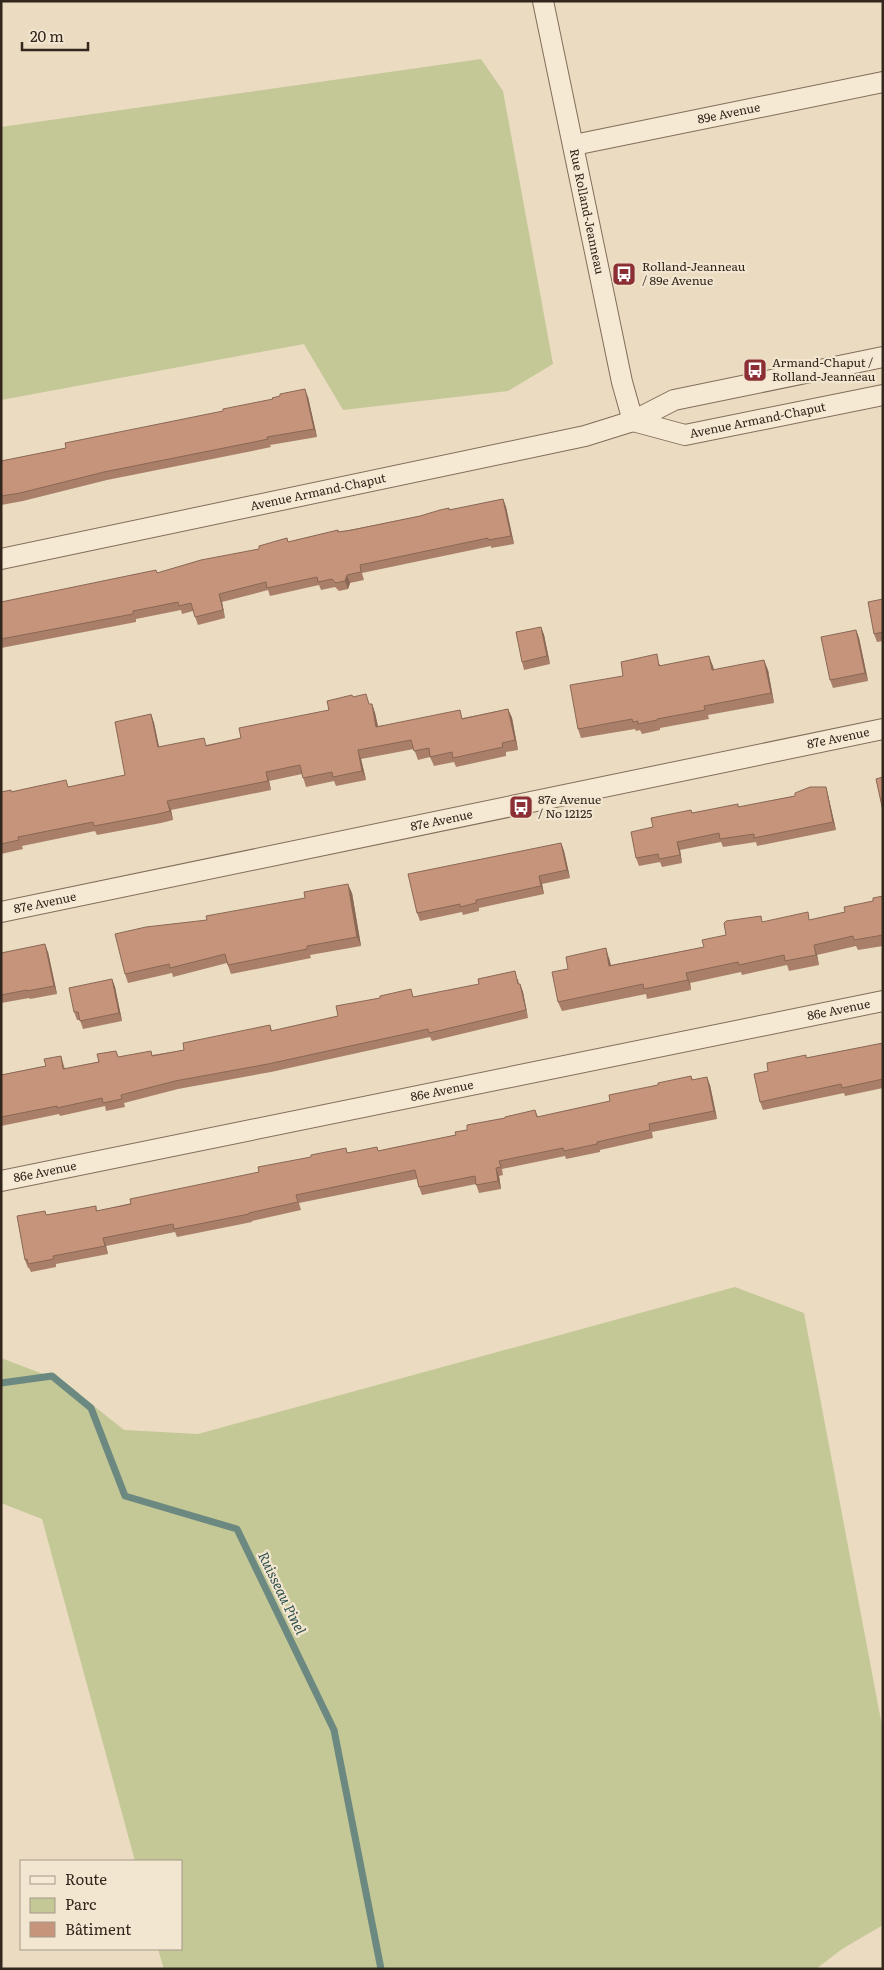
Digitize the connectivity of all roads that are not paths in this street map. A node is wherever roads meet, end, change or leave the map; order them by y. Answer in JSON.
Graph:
{"nodes":[{"id":1,"x":543,"y":1,"type":"edge"},
{"id":2,"x":883,"y":82,"type":"edge"},
{"id":3,"x":574,"y":145,"type":"junction"},
{"id":4,"x":883,"y":357,"type":"edge"},
{"id":5,"x":883,"y":394,"type":"edge"},
{"id":6,"x":633,"y":421,"type":"junction"},
{"id":7,"x":1,"y":559,"type":"edge"},
{"id":8,"x":883,"y":730,"type":"edge"},
{"id":9,"x":1,"y":912,"type":"edge"},
{"id":10,"x":883,"y":1001,"type":"edge"},
{"id":11,"x":1,"y":1182,"type":"edge"}],
"edges":[{"from":1,"to":3,"type":"street","name":"Rue Rolland-Jeanneau"},
{"from":2,"to":3,"type":"street","name":"89e Avenue"},
{"from":3,"to":6,"type":"street","name":"Rue Rolland-Jeanneau"},
{"from":4,"to":6,"type":"street","name":"Avenue Armand-Chaput"},
{"from":5,"to":6,"type":"street","name":"Avenue Armand-Chaput"},
{"from":6,"to":7,"type":"street","name":"Avenue Armand-Chaput"},
{"from":8,"to":9,"type":"street","name":"87e Avenue"},
{"from":10,"to":11,"type":"street","name":"86e Avenue"}]}
